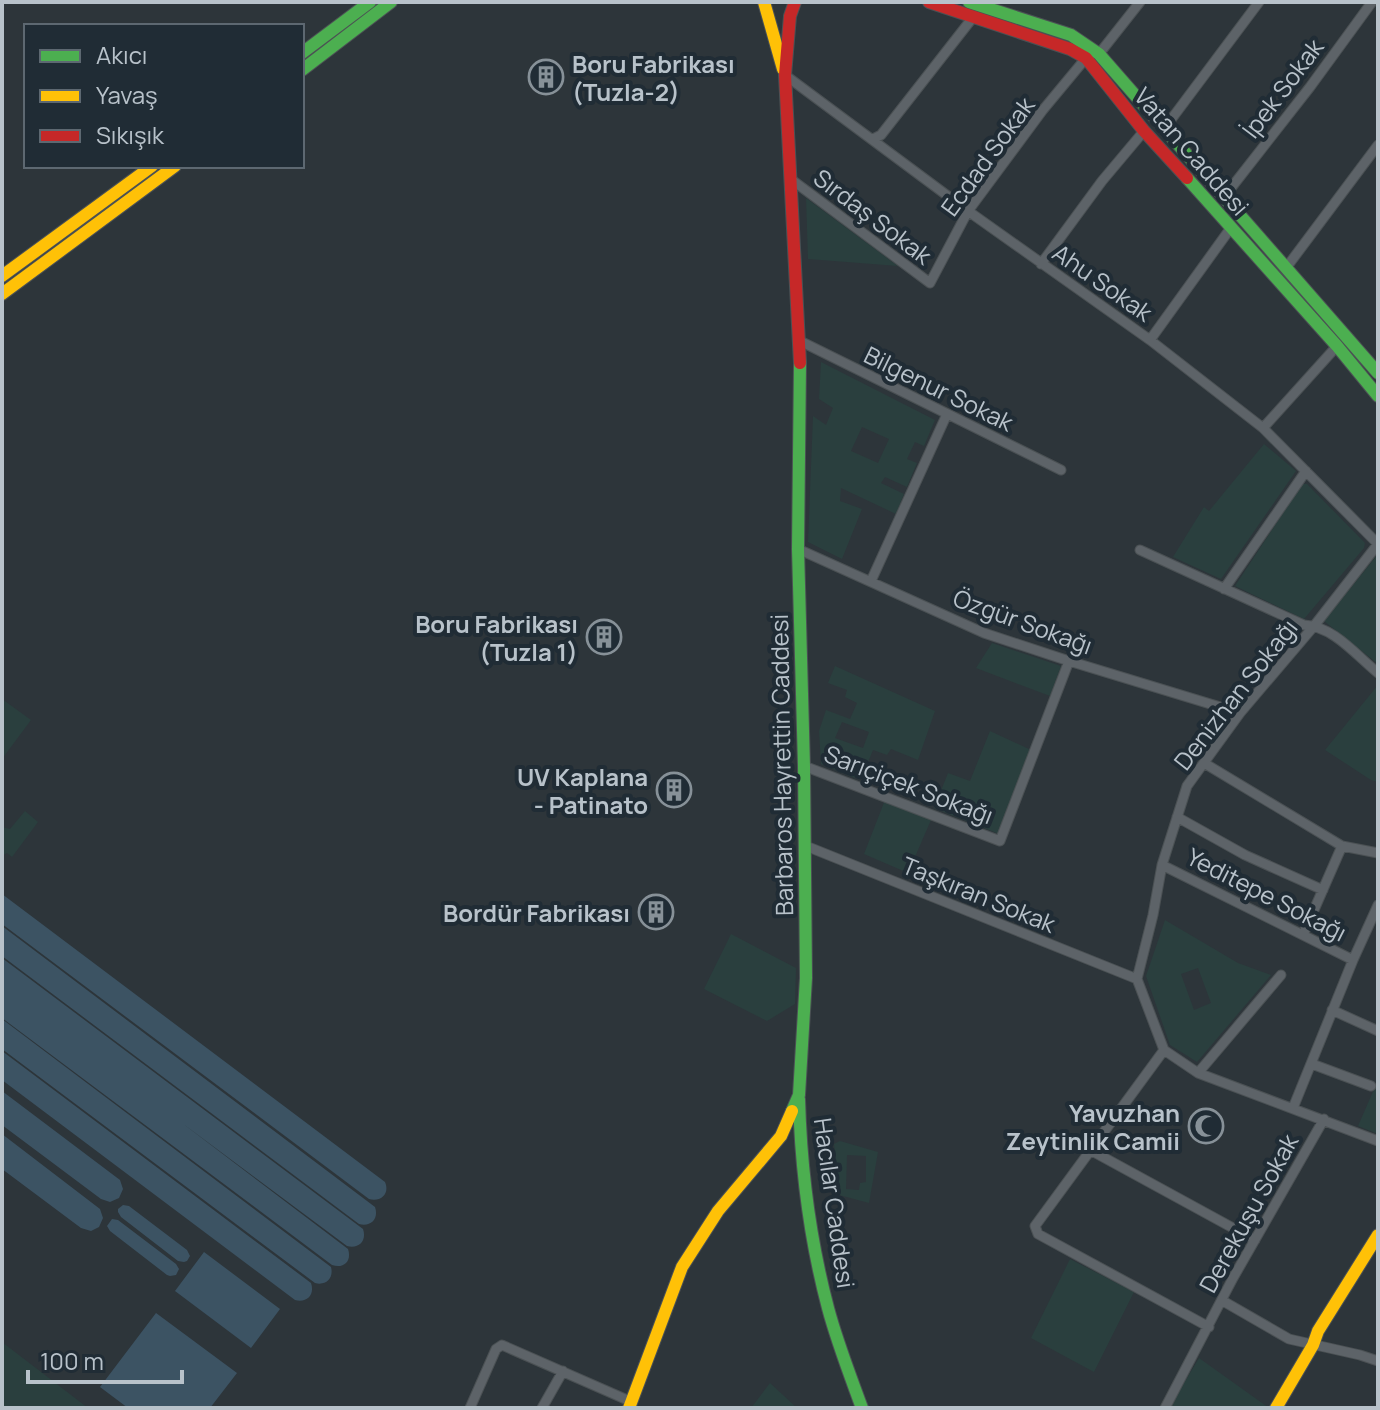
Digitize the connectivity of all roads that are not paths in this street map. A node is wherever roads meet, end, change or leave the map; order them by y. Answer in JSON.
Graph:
{"nodes":[{"id":1,"x":370,"y":2,"type":"edge"},
{"id":2,"x":391,"y":2,"type":"edge"},
{"id":3,"x":764,"y":2,"type":"edge"},
{"id":4,"x":795,"y":2,"type":"edge"},
{"id":5,"x":929,"y":2,"type":"edge"},
{"id":6,"x":969,"y":2,"type":"edge"},
{"id":7,"x":1140,"y":2,"type":"edge"},
{"id":8,"x":1259,"y":2,"type":"edge"},
{"id":9,"x":1372,"y":2,"type":"edge"},
{"id":10,"x":974,"y":16,"type":"junction"},
{"id":11,"x":304,"y":52,"type":"edge"},
{"id":12,"x":1099,"y":54,"type":"junction"},
{"id":13,"x":1086,"y":58,"type":"junction"},
{"id":14,"x":304,"y":68,"type":"edge"},
{"id":15,"x":785,"y":75,"type":"junction"},
{"id":16,"x":1164,"y":129,"type":"junction"},
{"id":17,"x":1144,"y":131,"type":"junction"},
{"id":18,"x":873,"y":139,"type":"junction"},
{"id":19,"x":1378,"y":145,"type":"edge"},
{"id":20,"x":149,"y":168,"type":"edge"},
{"id":21,"x":172,"y":168,"type":"edge"},
{"id":22,"x":792,"y":180,"type":"junction"},
{"id":23,"x":1224,"y":197,"type":"junction"},
{"id":24,"x":968,"y":211,"type":"junction"},
{"id":25,"x":1230,"y":229,"type":"junction"},
{"id":26,"x":1041,"y":264,"type":"junction"},
{"id":27,"x":1286,"y":268,"type":"junction"},
{"id":28,"x":2,"y":276,"type":"edge"},
{"id":29,"x":930,"y":283,"type":"joint"},
{"id":30,"x":2,"y":294,"type":"edge"},
{"id":31,"x":1150,"y":340,"type":"junction"},
{"id":32,"x":800,"y":341,"type":"junction"},
{"id":33,"x":1337,"y":346,"type":"junction"},
{"id":34,"x":1378,"y":373,"type":"edge"},
{"id":35,"x":1378,"y":396,"type":"edge"},
{"id":36,"x":947,"y":414,"type":"junction"},
{"id":37,"x":1263,"y":428,"type":"junction"},
{"id":38,"x":1061,"y":470,"type":"dead end"},
{"id":39,"x":1306,"y":471,"type":"junction"},
{"id":40,"x":1378,"y":544,"type":"edge"},
{"id":41,"x":798,"y":549,"type":"junction"},
{"id":42,"x":1140,"y":550,"type":"dead end"},
{"id":43,"x":871,"y":581,"type":"junction"},
{"id":44,"x":1224,"y":589,"type":"junction"},
{"id":45,"x":1314,"y":626,"type":"junction"},
{"id":46,"x":1069,"y":661,"type":"junction"},
{"id":47,"x":1378,"y":673,"type":"edge"},
{"id":48,"x":1240,"y":713,"type":"junction"},
{"id":49,"x":1204,"y":763,"type":"junction"},
{"id":50,"x":804,"y":766,"type":"junction"},
{"id":51,"x":1177,"y":817,"type":"junction"},
{"id":52,"x":806,"y":846,"type":"junction"},
{"id":53,"x":1342,"y":846,"type":"junction"},
{"id":54,"x":1378,"y":853,"type":"edge"},
{"id":55,"x":1162,"y":865,"type":"junction"},
{"id":56,"x":1323,"y":890,"type":"junction"},
{"id":57,"x":1378,"y":905,"type":"edge"},
{"id":58,"x":1376,"y":918,"type":"edge"},
{"id":59,"x":1303,"y":935,"type":"junction"},
{"id":60,"x":1353,"y":960,"type":"junction"},
{"id":61,"x":1281,"y":975,"type":"dead end"},
{"id":62,"x":1137,"y":979,"type":"junction"},
{"id":63,"x":1332,"y":1010,"type":"junction"},
{"id":64,"x":1378,"y":1031,"type":"edge"},
{"id":65,"x":1164,"y":1050,"type":"junction"},
{"id":66,"x":1312,"y":1064,"type":"junction"},
{"id":67,"x":1198,"y":1073,"type":"junction"},
{"id":68,"x":1371,"y":1086,"type":"dead end"},
{"id":69,"x":799,"y":1095,"type":"junction"},
{"id":70,"x":1293,"y":1108,"type":"junction"},
{"id":71,"x":1324,"y":1119,"type":"junction"},
{"id":72,"x":1378,"y":1141,"type":"edge"},
{"id":73,"x":1092,"y":1151,"type":"junction"},
{"id":74,"x":1378,"y":1235,"type":"edge"},
{"id":75,"x":1255,"y":1240,"type":"junction"},
{"id":76,"x":1223,"y":1301,"type":"junction"},
{"id":77,"x":1209,"y":1327,"type":"junction"},
{"id":78,"x":1313,"y":1345,"type":"junction"},
{"id":79,"x":1378,"y":1361,"type":"edge"},
{"id":80,"x":563,"y":1371,"type":"junction"},
{"id":81,"x":630,"y":1405,"type":"edge"},
{"id":82,"x":470,"y":1408,"type":"edge"},
{"id":83,"x":542,"y":1408,"type":"edge"},
{"id":84,"x":862,"y":1408,"type":"edge"},
{"id":85,"x":1165,"y":1408,"type":"edge"},
{"id":86,"x":1276,"y":1408,"type":"edge"}],
"edges":[{"from":1,"to":11,"type":"street"},
{"from":2,"to":14,"type":"street"},
{"from":3,"to":15,"type":"street"},
{"from":4,"to":15,"type":"street"},
{"from":5,"to":10,"type":"street","name":"Vatan Caddesi"},
{"from":6,"to":12,"type":"street","name":"Vatan Caddesi"},
{"from":7,"to":12,"type":"street"},
{"from":8,"to":16,"type":"street"},
{"from":9,"to":23,"type":"street","name":"İpek Sokak"},
{"from":10,"to":13,"type":"street","name":"Vatan Caddesi"},
{"from":10,"to":18,"type":"street"},
{"from":12,"to":16,"type":"street","name":"Vatan Caddesi"},
{"from":13,"to":17,"type":"street","name":"Vatan Caddesi"},
{"from":13,"to":24,"type":"street","name":"Ecdad Sokak"},
{"from":15,"to":18,"type":"street","name":"Ahu Sokak"},
{"from":15,"to":22,"type":"street","name":"Barbaros Hayrettin Caddesi"},
{"from":16,"to":23,"type":"street","name":"Vatan Caddesi"},
{"from":17,"to":25,"type":"street","name":"Vatan Caddesi"},
{"from":17,"to":26,"type":"street"},
{"from":18,"to":24,"type":"street","name":"Ahu Sokak"},
{"from":19,"to":27,"type":"street"},
{"from":20,"to":28,"type":"street"},
{"from":21,"to":30,"type":"street"},
{"from":22,"to":29,"type":"street","name":"Sırdaş Sokak"},
{"from":22,"to":32,"type":"street","name":"Barbaros Hayrettin Caddesi"},
{"from":23,"to":27,"type":"street","name":"Vatan Caddesi"},
{"from":24,"to":26,"type":"street","name":"Ahu Sokak"},
{"from":24,"to":29,"type":"street","name":"Ecdad Sokak"},
{"from":25,"to":31,"type":"street"},
{"from":25,"to":33,"type":"street","name":"Vatan Caddesi"},
{"from":26,"to":31,"type":"street","name":"Ahu Sokak"},
{"from":27,"to":34,"type":"street","name":"Vatan Caddesi"},
{"from":31,"to":37,"type":"street","name":"Ahu Sokak"},
{"from":32,"to":36,"type":"street","name":"Bilgenur Sokak"},
{"from":32,"to":41,"type":"street","name":"Barbaros Hayrettin Caddesi"},
{"from":33,"to":35,"type":"street","name":"Vatan Caddesi"},
{"from":33,"to":37,"type":"street"},
{"from":36,"to":38,"type":"street","name":"Bilgenur Sokak"},
{"from":36,"to":43,"type":"street"},
{"from":37,"to":39,"type":"street","name":"Ahu Sokak"},
{"from":39,"to":40,"type":"street","name":"Ahu Sokak"},
{"from":39,"to":44,"type":"street"},
{"from":40,"to":45,"type":"street","name":"Denizhan Sokağı"},
{"from":41,"to":43,"type":"street","name":"Özgür Sokağı"},
{"from":41,"to":50,"type":"street","name":"Barbaros Hayrettin Caddesi"},
{"from":42,"to":44,"type":"street"},
{"from":43,"to":46,"type":"street","name":"Özgür Sokağı"},
{"from":44,"to":45,"type":"street"},
{"from":45,"to":47,"type":"street"},
{"from":45,"to":48,"type":"street","name":"Denizhan Sokağı"},
{"from":46,"to":48,"type":"street","name":"Özgür Sokağı"},
{"from":46,"to":50,"type":"street","name":"Sarıçiçek Sokağı"},
{"from":48,"to":49,"type":"street","name":"Denizhan Sokağı"},
{"from":49,"to":51,"type":"street","name":"Denizhan Sokağı"},
{"from":49,"to":53,"type":"street"},
{"from":50,"to":52,"type":"street","name":"Barbaros Hayrettin Caddesi"},
{"from":51,"to":55,"type":"street","name":"Denizhan Sokağı"},
{"from":51,"to":56,"type":"street"},
{"from":52,"to":62,"type":"street","name":"Taşkıran Sokak"},
{"from":52,"to":69,"type":"street","name":"Barbaros Hayrettin Caddesi"},
{"from":53,"to":54,"type":"street"},
{"from":53,"to":56,"type":"street"},
{"from":55,"to":59,"type":"street","name":"Yeditepe Sokağı"},
{"from":55,"to":62,"type":"street","name":"Denizhan Sokağı"},
{"from":56,"to":59,"type":"street"},
{"from":57,"to":58,"type":"street"},
{"from":58,"to":60,"type":"street"},
{"from":59,"to":60,"type":"street","name":"Yeditepe Sokağı"},
{"from":60,"to":63,"type":"street"},
{"from":61,"to":67,"type":"street"},
{"from":62,"to":65,"type":"street"},
{"from":63,"to":64,"type":"street"},
{"from":63,"to":66,"type":"street"},
{"from":65,"to":67,"type":"street"},
{"from":65,"to":73,"type":"street"},
{"from":66,"to":68,"type":"street"},
{"from":66,"to":70,"type":"street"},
{"from":67,"to":70,"type":"street"},
{"from":69,"to":81,"type":"street","name":"Barbaros Hayrettin Caddesi"},
{"from":69,"to":84,"type":"street","name":"Hacılar Caddesi"},
{"from":70,"to":71,"type":"street"},
{"from":71,"to":72,"type":"street"},
{"from":71,"to":75,"type":"street","name":"Derekuşu Sokak"},
{"from":73,"to":75,"type":"street"},
{"from":73,"to":77,"type":"street"},
{"from":74,"to":78,"type":"street"},
{"from":75,"to":76,"type":"street","name":"Derekuşu Sokak"},
{"from":76,"to":77,"type":"street","name":"Derekuşu Sokak"},
{"from":76,"to":78,"type":"street"},
{"from":77,"to":85,"type":"street","name":"Derekuşu Sokak"},
{"from":78,"to":79,"type":"street"},
{"from":78,"to":86,"type":"street"},
{"from":80,"to":81,"type":"street"},
{"from":80,"to":82,"type":"street"},
{"from":80,"to":83,"type":"street"}]}
